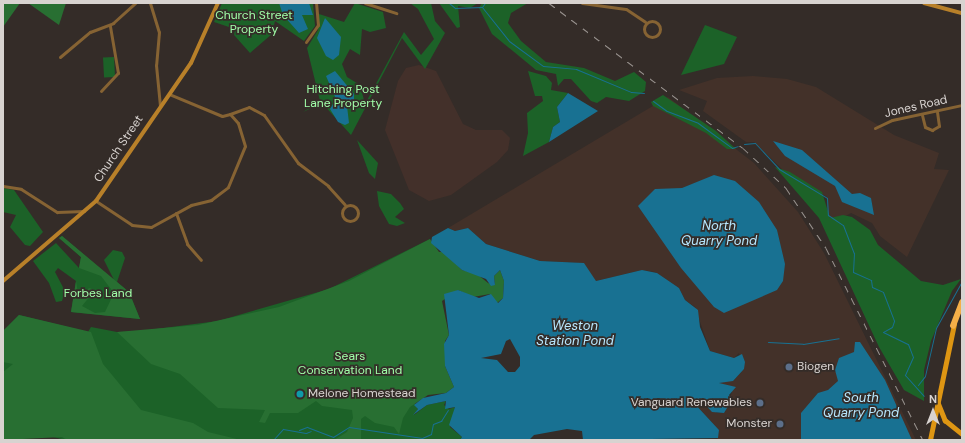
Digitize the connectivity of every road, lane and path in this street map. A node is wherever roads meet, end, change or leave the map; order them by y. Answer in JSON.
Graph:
{"nodes":[{"id":1,"x":135,"y":3,"type":"edge"},
{"id":2,"x":150,"y":3,"type":"edge"},
{"id":3,"x":218,"y":3,"type":"edge"},
{"id":4,"x":316,"y":3,"type":"edge"},
{"id":5,"x":365,"y":3,"type":"edge"},
{"id":6,"x":582,"y":3,"type":"edge"},
{"id":7,"x":924,"y":3,"type":"edge"},
{"id":8,"x":396,"y":12,"type":"dead end"},
{"id":9,"x":962,"y":13,"type":"edge"},
{"id":10,"x":645,"y":22,"type":"junction"},
{"id":11,"x":110,"y":26,"type":"junction"},
{"id":12,"x":306,"y":42,"type":"dead end"},
{"id":13,"x":60,"y":57,"type":"dead end"},
{"id":14,"x":101,"y":91,"type":"dead end"},
{"id":15,"x":169,"y":94,"type":"junction"},
{"id":16,"x":962,"y":105,"type":"edge"},
{"id":17,"x":160,"y":106,"type":"junction"},
{"id":18,"x":937,"y":112,"type":"junction"},
{"id":19,"x":230,"y":114,"type":"junction"},
{"id":20,"x":922,"y":115,"type":"junction"},
{"id":21,"x":874,"y":128,"type":"dead end"},
{"id":22,"x":3,"y":186,"type":"edge"},
{"id":23,"x":96,"y":200,"type":"junction"},
{"id":24,"x":345,"y":205,"type":"junction"},
{"id":25,"x":88,"y":211,"type":"junction"},
{"id":26,"x":176,"y":213,"type":"junction"},
{"id":27,"x":201,"y":260,"type":"dead end"},
{"id":28,"x":3,"y":281,"type":"edge"},
{"id":29,"x":962,"y":303,"type":"edge"},
{"id":30,"x":962,"y":311,"type":"edge"},
{"id":31,"x":953,"y":326,"type":"junction"},
{"id":32,"x":937,"y":398,"type":"junction"},
{"id":33,"x":962,"y":434,"type":"edge"},
{"id":34,"x":930,"y":440,"type":"edge"}],
"edges":[{"from":1,"to":11,"type":"street"},
{"from":2,"to":17,"type":"street"},
{"from":3,"to":15,"type":"street","name":"Church Street"},
{"from":4,"to":12,"type":"street"},
{"from":5,"to":8,"type":"street"},
{"from":6,"to":10,"type":"street"},
{"from":7,"to":9,"type":"street"},
{"from":10,"to":10,"type":"street"},
{"from":11,"to":13,"type":"street"},
{"from":11,"to":14,"type":"street"},
{"from":15,"to":17,"type":"street","name":"Church Street"},
{"from":15,"to":19,"type":"street"},
{"from":16,"to":18,"type":"street","name":"Jones Road"},
{"from":17,"to":23,"type":"street","name":"Church Street"},
{"from":18,"to":20,"type":"street","name":"Jones Road"},
{"from":18,"to":20,"type":"street"},
{"from":19,"to":24,"type":"street"},
{"from":19,"to":26,"type":"street"},
{"from":20,"to":21,"type":"street","name":"Jones Road"},
{"from":22,"to":25,"type":"street"},
{"from":23,"to":25,"type":"street","name":"Church Street"},
{"from":23,"to":26,"type":"street"},
{"from":24,"to":24,"type":"street"},
{"from":25,"to":28,"type":"street","name":"Church Street"},
{"from":26,"to":27,"type":"street"},
{"from":29,"to":31,"type":"highway"},
{"from":30,"to":31,"type":"main road"},
{"from":31,"to":32,"type":"main road"},
{"from":32,"to":33,"type":"main road"},
{"from":32,"to":34,"type":"main road"}]}
